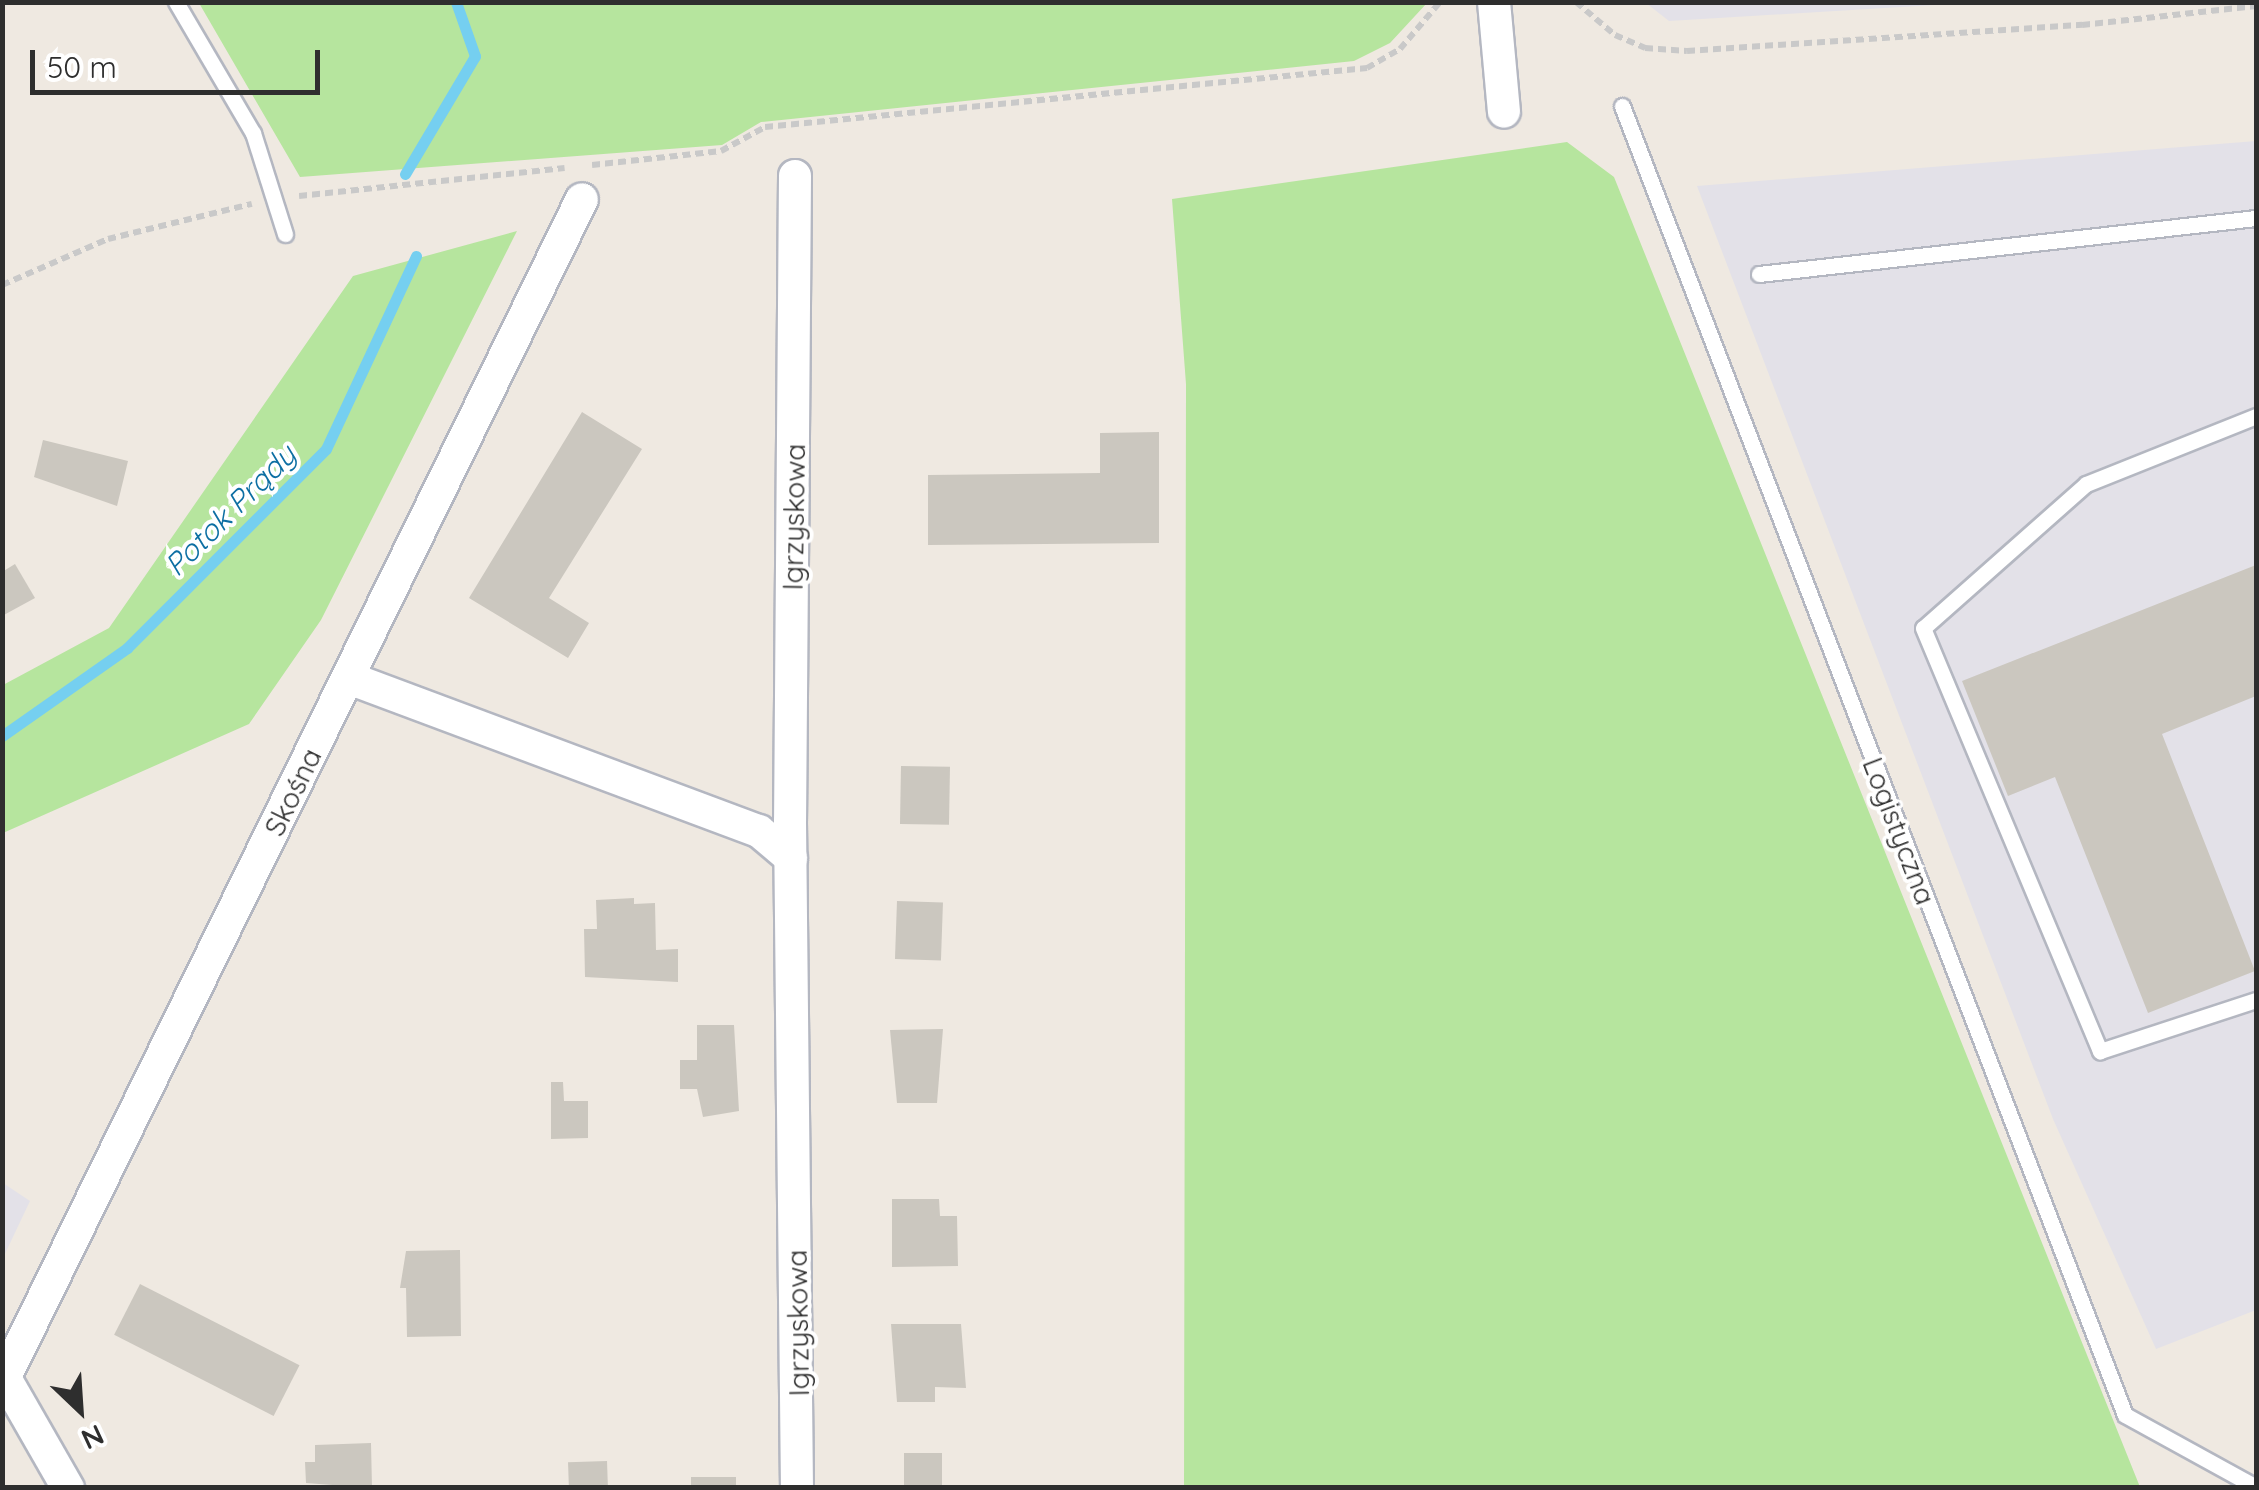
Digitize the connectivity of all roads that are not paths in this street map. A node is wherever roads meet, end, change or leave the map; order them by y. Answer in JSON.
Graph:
{"nodes":[{"id":1,"x":176,"y":2,"type":"edge"},
{"id":2,"x":1494,"y":2,"type":"edge"},
{"id":3,"x":1622,"y":106,"type":"dead end"},
{"id":4,"x":1504,"y":112,"type":"dead end"},
{"id":5,"x":795,"y":176,"type":"dead end"},
{"id":6,"x":582,"y":199,"type":"dead end"},
{"id":7,"x":2256,"y":218,"type":"edge"},
{"id":8,"x":285,"y":234,"type":"dead end"},
{"id":9,"x":1759,"y":274,"type":"dead end"},
{"id":10,"x":2256,"y":416,"type":"edge"},
{"id":11,"x":350,"y":678,"type":"junction"},
{"id":12,"x":790,"y":858,"type":"junction"},
{"id":13,"x":2256,"y":1000,"type":"edge"},
{"id":14,"x":4,"y":1381,"type":"edge"},
{"id":15,"x":68,"y":1488,"type":"edge"},
{"id":16,"x":798,"y":1488,"type":"edge"},
{"id":17,"x":2256,"y":1488,"type":"edge"}],
"edges":[{"from":1,"to":8,"type":"lane"},
{"from":2,"to":4,"type":"street"},
{"from":3,"to":17,"type":"lane","name":"Logistyczna"},
{"from":5,"to":12,"type":"street","name":"Igrzyskowa"},
{"from":6,"to":11,"type":"street","name":"Skośna"},
{"from":7,"to":9,"type":"lane"},
{"from":10,"to":13,"type":"lane"},
{"from":11,"to":12,"type":"street"},
{"from":11,"to":14,"type":"street","name":"Skośna"},
{"from":12,"to":16,"type":"street","name":"Igrzyskowa"},
{"from":14,"to":15,"type":"street"}]}
